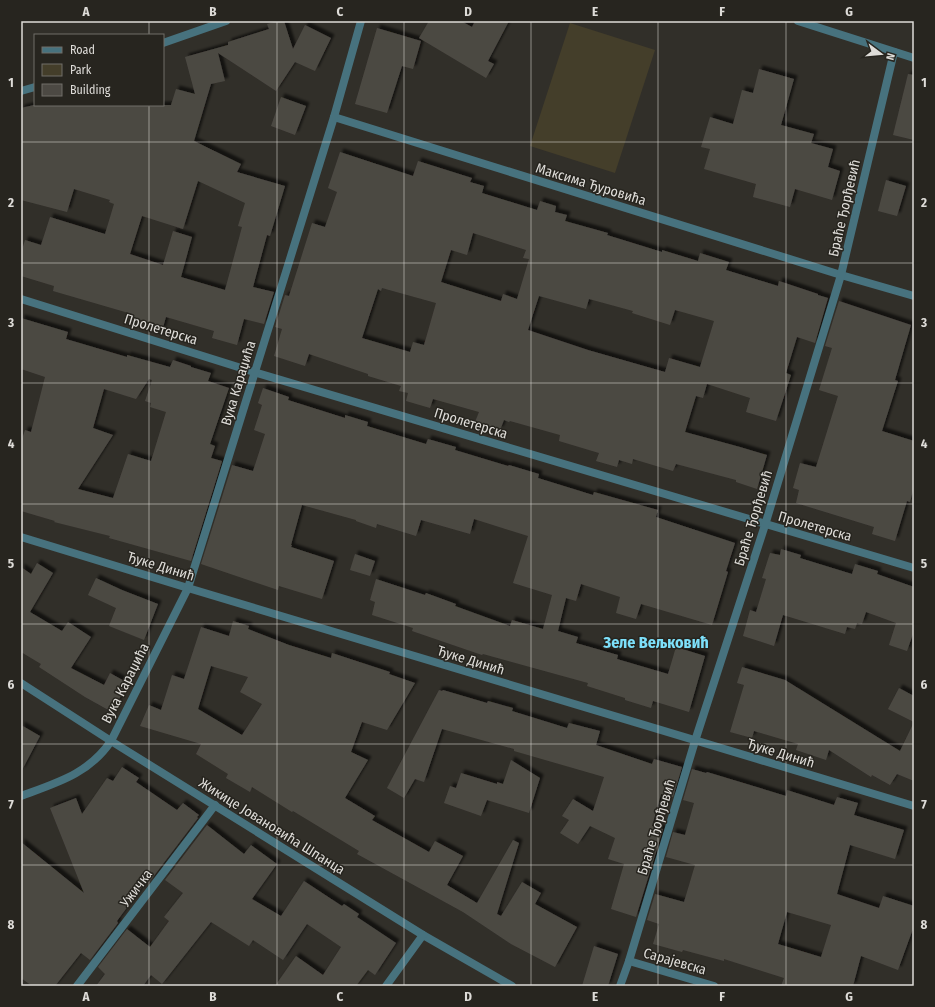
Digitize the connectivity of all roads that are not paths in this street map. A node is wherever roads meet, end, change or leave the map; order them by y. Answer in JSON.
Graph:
{"nodes":[{"id":1,"x":226,"y":21,"type":"edge"},
{"id":2,"x":361,"y":21,"type":"edge"},
{"id":3,"x":798,"y":21,"type":"edge"},
{"id":4,"x":164,"y":43,"type":"edge"},
{"id":5,"x":894,"y":52,"type":"junction"},
{"id":6,"x":914,"y":58,"type":"edge"},
{"id":7,"x":34,"y":87,"type":"edge"},
{"id":8,"x":21,"y":92,"type":"edge"},
{"id":9,"x":334,"y":117,"type":"junction"},
{"id":10,"x":841,"y":275,"type":"junction"},
{"id":11,"x":914,"y":296,"type":"edge"},
{"id":12,"x":21,"y":299,"type":"edge"},
{"id":13,"x":254,"y":372,"type":"junction"},
{"id":14,"x":765,"y":525,"type":"junction"},
{"id":15,"x":21,"y":537,"type":"edge"},
{"id":16,"x":914,"y":568,"type":"edge"},
{"id":17,"x":188,"y":588,"type":"junction"},
{"id":18,"x":21,"y":683,"type":"edge"},
{"id":19,"x":111,"y":741,"type":"junction"},
{"id":20,"x":695,"y":741,"type":"junction"},
{"id":21,"x":21,"y":796,"type":"edge"},
{"id":22,"x":215,"y":806,"type":"junction"},
{"id":23,"x":914,"y":806,"type":"edge"},
{"id":24,"x":423,"y":935,"type":"junction"},
{"id":25,"x":629,"y":961,"type":"junction"},
{"id":26,"x":77,"y":986,"type":"edge"},
{"id":27,"x":386,"y":986,"type":"edge"},
{"id":28,"x":512,"y":986,"type":"edge"},
{"id":29,"x":620,"y":986,"type":"edge"},
{"id":30,"x":714,"y":986,"type":"edge"}],
"edges":[{"from":1,"to":4,"type":"street"},
{"from":2,"to":9,"type":"street","name":"Вука Караџића"},
{"from":3,"to":5,"type":"street"},
{"from":5,"to":6,"type":"street"},
{"from":5,"to":10,"type":"street","name":"Браће Ђорђевић"},
{"from":7,"to":8,"type":"street"},
{"from":9,"to":10,"type":"street","name":"Максима Ђуровића"},
{"from":9,"to":13,"type":"street","name":"Вука Караџића"},
{"from":10,"to":11,"type":"street","name":"Максима Ђуровића"},
{"from":10,"to":14,"type":"street","name":"Браће Ђорђевић"},
{"from":12,"to":13,"type":"street","name":"Пролетерска"},
{"from":13,"to":14,"type":"street","name":"Пролетерска"},
{"from":13,"to":17,"type":"street","name":"Вука Караџића"},
{"from":14,"to":16,"type":"street","name":"Пролетерска"},
{"from":14,"to":20,"type":"street","name":"Браће Ђорђевић"},
{"from":15,"to":17,"type":"street","name":"Ђуке Динић"},
{"from":17,"to":19,"type":"street","name":"Вука Караџића"},
{"from":17,"to":20,"type":"street","name":"Ђуке Динић"},
{"from":18,"to":19,"type":"street","name":"Жикице Јовановића Шпанца"},
{"from":19,"to":21,"type":"street","name":"Вука Караџића"},
{"from":19,"to":22,"type":"street","name":"Жикице Јовановића Шпанца"},
{"from":20,"to":23,"type":"street","name":"Ђуке Динић"},
{"from":20,"to":25,"type":"street","name":"Браће Ђорђевић"},
{"from":22,"to":24,"type":"street","name":"Жикице Јовановића Шпанца"},
{"from":22,"to":26,"type":"street","name":"Ужичка"},
{"from":24,"to":27,"type":"street"},
{"from":24,"to":28,"type":"street","name":"Жикице Јовановића Шпанца"},
{"from":25,"to":29,"type":"street","name":"Браће Ђорђевић"},
{"from":25,"to":30,"type":"street","name":"Сарајевска"}]}
